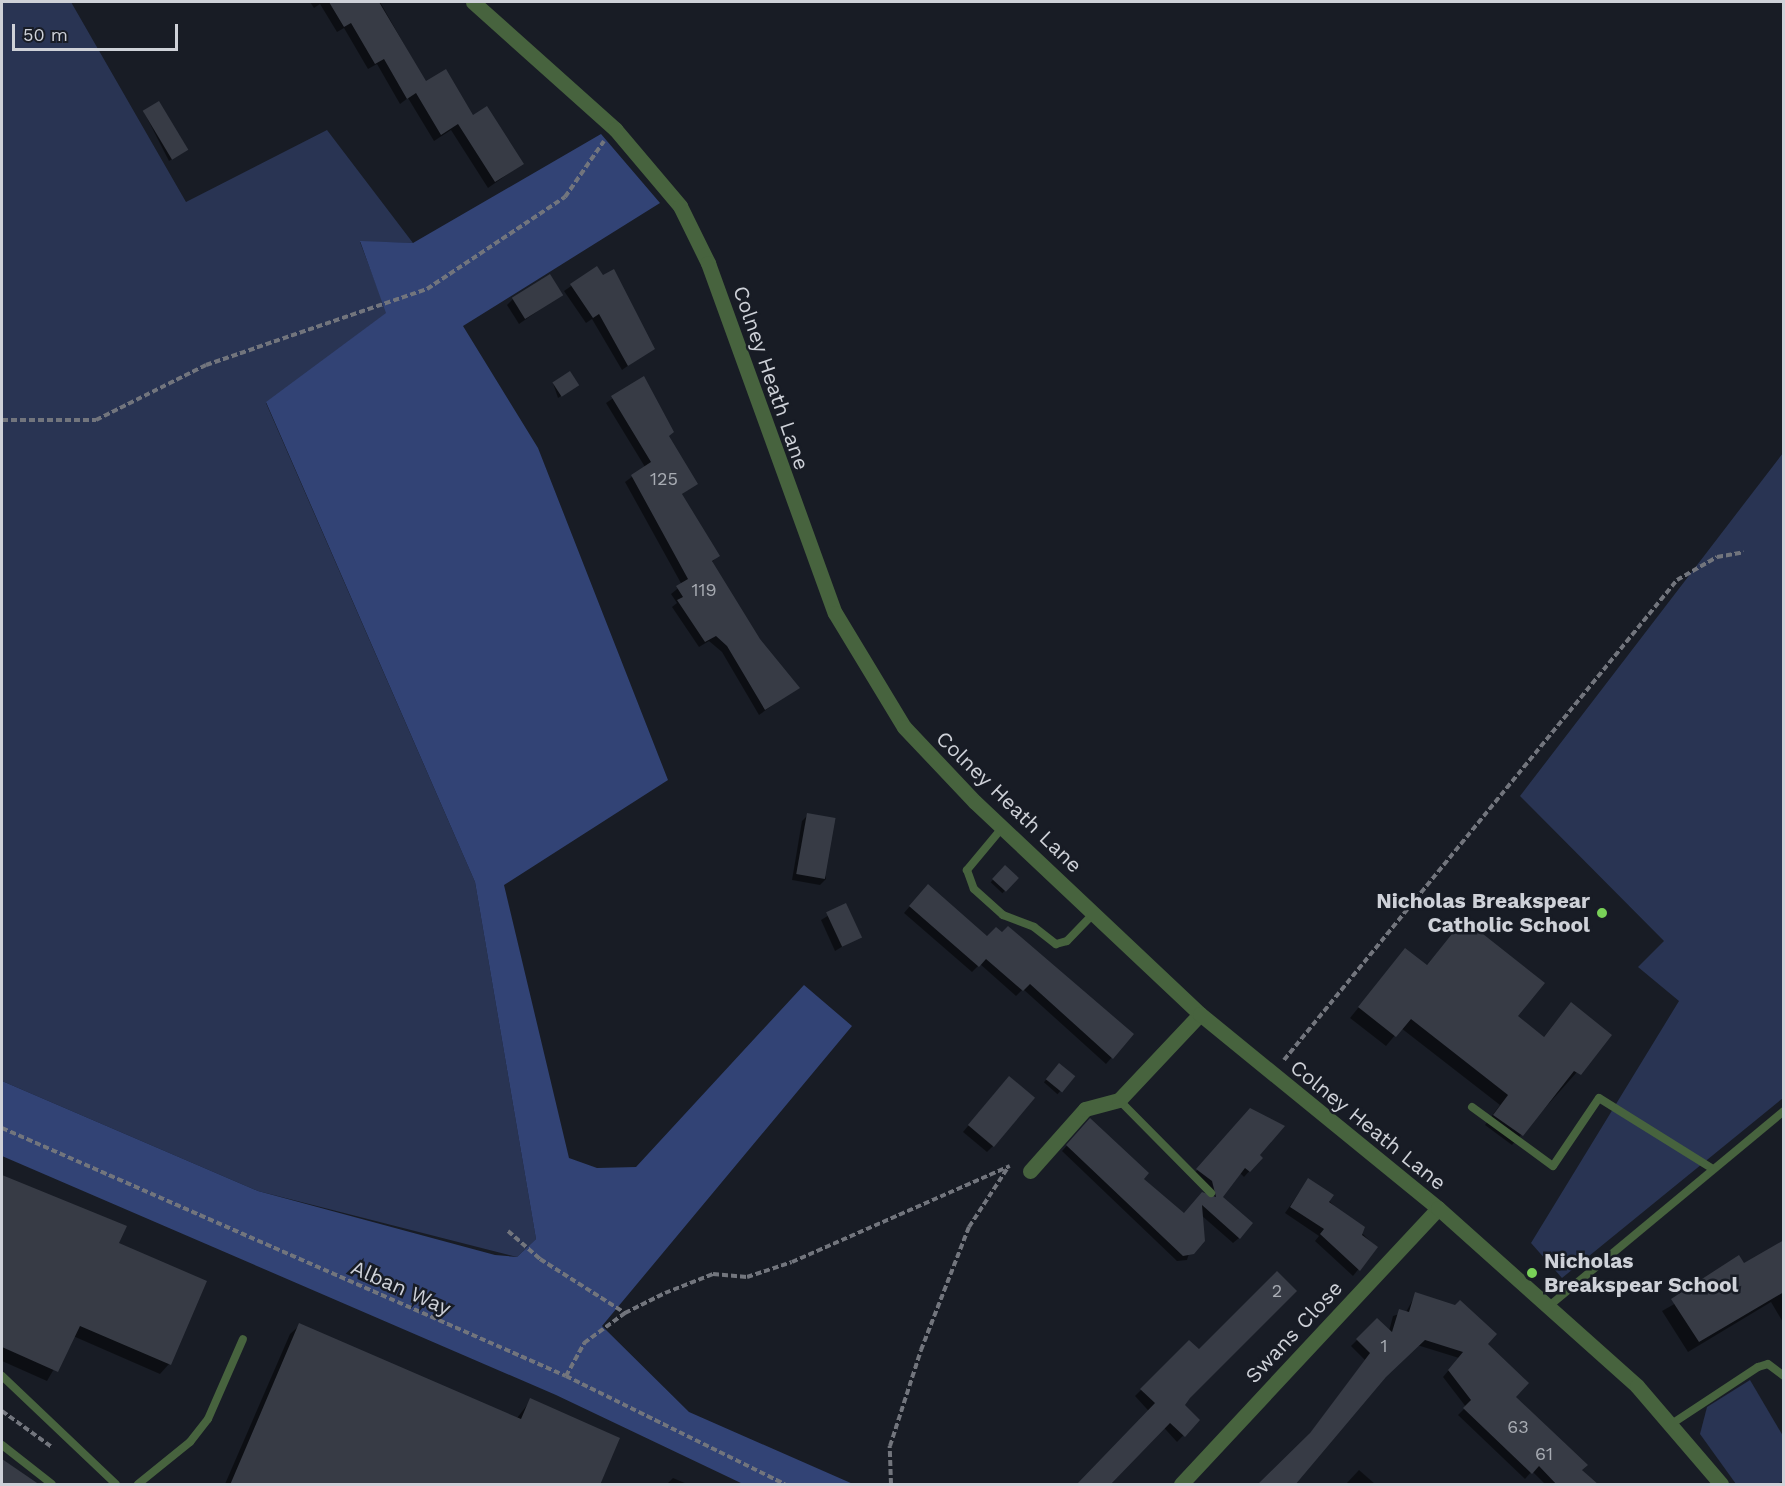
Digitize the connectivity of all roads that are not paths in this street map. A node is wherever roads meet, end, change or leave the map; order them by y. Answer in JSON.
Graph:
{"nodes":[{"id":1,"x":473,"y":2,"type":"edge"},
{"id":2,"x":1002,"y":828,"type":"junction"},
{"id":3,"x":1094,"y":913,"type":"junction"},
{"id":4,"x":1200,"y":1014,"type":"junction"},
{"id":5,"x":1119,"y":1100,"type":"junction"},
{"id":6,"x":1472,"y":1107,"type":"dead end"},
{"id":7,"x":1784,"y":1111,"type":"edge"},
{"id":8,"x":1713,"y":1169,"type":"junction"},
{"id":9,"x":1030,"y":1171,"type":"road end"},
{"id":10,"x":1210,"y":1193,"type":"dead end"},
{"id":11,"x":1438,"y":1208,"type":"junction"},
{"id":12,"x":1549,"y":1306,"type":"junction"},
{"id":13,"x":243,"y":1339,"type":"dead end"},
{"id":14,"x":2,"y":1376,"type":"edge"},
{"id":15,"x":1784,"y":1376,"type":"edge"},
{"id":16,"x":1673,"y":1423,"type":"junction"},
{"id":17,"x":2,"y":1445,"type":"edge"},
{"id":18,"x":52,"y":1485,"type":"edge"},
{"id":19,"x":116,"y":1485,"type":"edge"},
{"id":20,"x":138,"y":1485,"type":"edge"},
{"id":21,"x":1181,"y":1485,"type":"edge"},
{"id":22,"x":1721,"y":1485,"type":"edge"}],
"edges":[{"from":1,"to":2,"type":"street","name":"Colney Heath Lane"},
{"from":2,"to":3,"type":"street","name":"Colney Heath Lane"},
{"from":2,"to":3,"type":"lane"},
{"from":3,"to":4,"type":"street","name":"Colney Heath Lane"},
{"from":4,"to":5,"type":"street"},
{"from":4,"to":11,"type":"street","name":"Colney Heath Lane"},
{"from":5,"to":9,"type":"street"},
{"from":5,"to":10,"type":"lane"},
{"from":6,"to":8,"type":"lane"},
{"from":7,"to":8,"type":"lane"},
{"from":8,"to":12,"type":"lane"},
{"from":11,"to":12,"type":"street","name":"Colney Heath Lane"},
{"from":11,"to":21,"type":"street","name":"Swans Close"},
{"from":12,"to":16,"type":"street","name":"Colney Heath Lane"},
{"from":13,"to":20,"type":"lane"},
{"from":14,"to":19,"type":"lane"},
{"from":15,"to":16,"type":"lane"},
{"from":16,"to":22,"type":"street","name":"Colney Heath Lane"},
{"from":17,"to":18,"type":"lane"}]}
